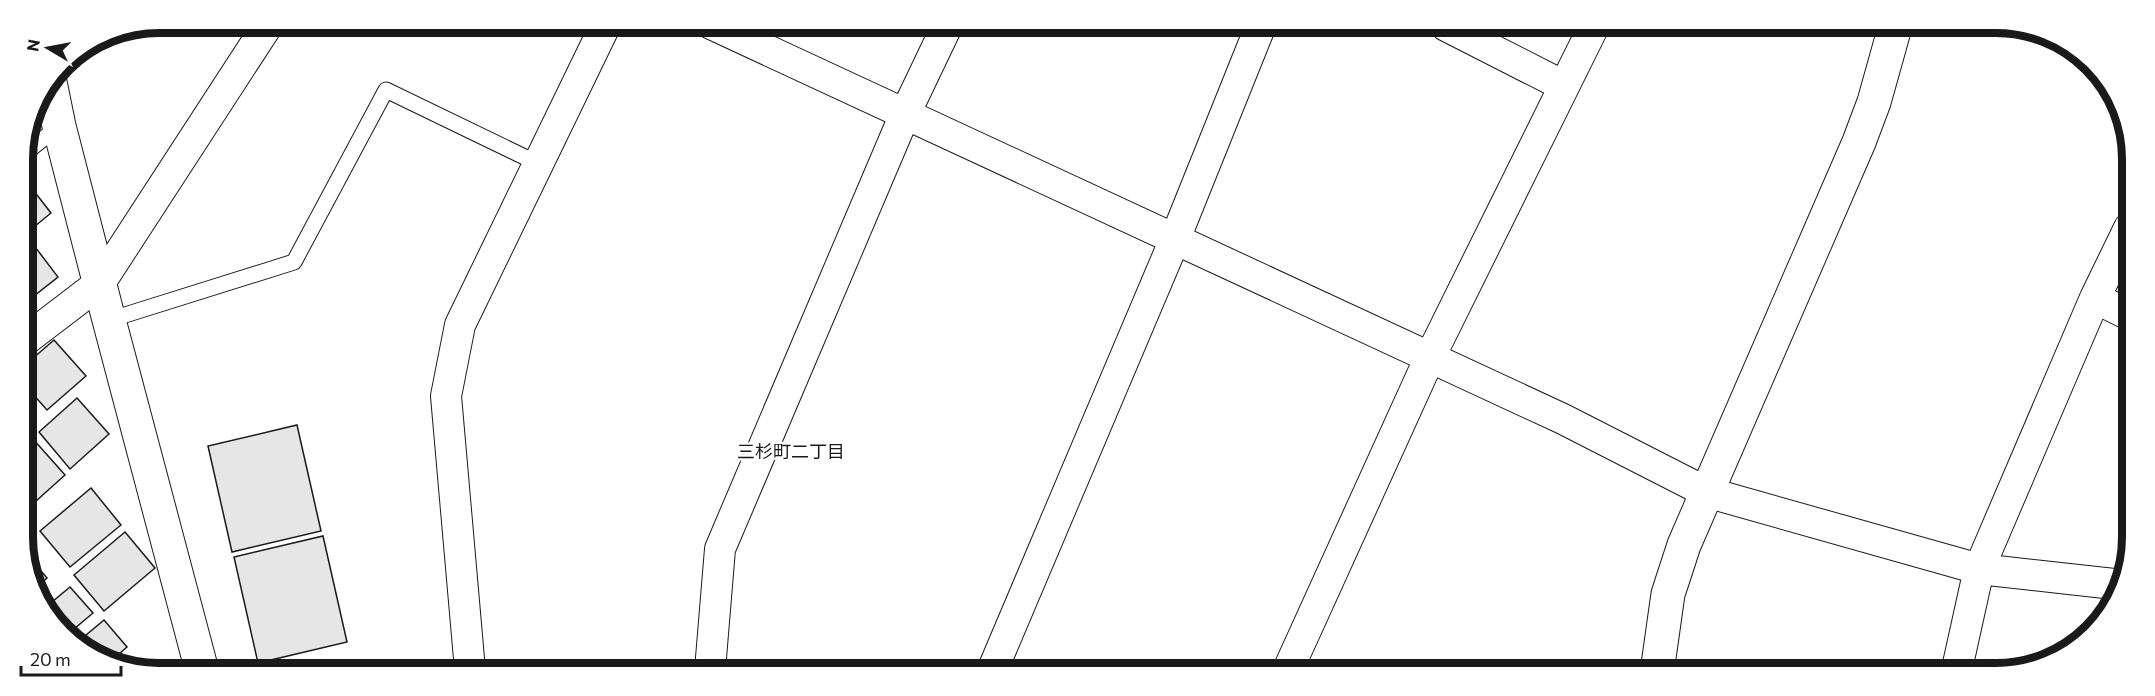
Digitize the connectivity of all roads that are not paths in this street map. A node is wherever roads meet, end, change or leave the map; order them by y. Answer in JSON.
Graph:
{"nodes":[{"id":1,"x":262,"y":33,"type":"edge"},
{"id":2,"x":602,"y":33,"type":"edge"},
{"id":3,"x":730,"y":33,"type":"edge"},
{"id":4,"x":944,"y":33,"type":"edge"},
{"id":5,"x":1259,"y":33,"type":"edge"},
{"id":6,"x":1460,"y":33,"type":"edge"},
{"id":7,"x":1590,"y":33,"type":"edge"},
{"id":8,"x":1893,"y":33,"type":"edge"},
{"id":9,"x":1564,"y":86,"type":"junction"},
{"id":10,"x":52,"y":92,"type":"edge"},
{"id":11,"x":904,"y":114,"type":"junction"},
{"id":12,"x":59,"y":126,"type":"junction"},
{"id":13,"x":34,"y":147,"type":"edge"},
{"id":14,"x":537,"y":163,"type":"junction"},
{"id":15,"x":1175,"y":239,"type":"junction"},
{"id":16,"x":2122,"y":242,"type":"edge"},
{"id":17,"x":100,"y":282,"type":"junction"},
{"id":18,"x":2095,"y":298,"type":"junction"},
{"id":19,"x":2122,"y":312,"type":"edge"},
{"id":20,"x":109,"y":320,"type":"junction"},
{"id":21,"x":33,"y":334,"type":"edge"},
{"id":22,"x":1430,"y":357,"type":"junction"},
{"id":23,"x":1706,"y":492,"type":"junction"},
{"id":24,"x":1979,"y":569,"type":"junction"},
{"id":25,"x":2113,"y":584,"type":"edge"},
{"id":26,"x":198,"y":663,"type":"edge"},
{"id":27,"x":469,"y":663,"type":"edge"},
{"id":28,"x":711,"y":663,"type":"edge"},
{"id":29,"x":995,"y":663,"type":"edge"},
{"id":30,"x":1291,"y":663,"type":"edge"},
{"id":31,"x":1658,"y":663,"type":"edge"},
{"id":32,"x":1958,"y":663,"type":"edge"}],
"edges":[{"from":1,"to":17,"type":"street"},
{"from":2,"to":14,"type":"street"},
{"from":3,"to":11,"type":"street"},
{"from":4,"to":11,"type":"street"},
{"from":5,"to":15,"type":"street"},
{"from":6,"to":9,"type":"street"},
{"from":7,"to":9,"type":"street"},
{"from":8,"to":23,"type":"street"},
{"from":9,"to":22,"type":"street"},
{"from":10,"to":12,"type":"street"},
{"from":11,"to":15,"type":"street"},
{"from":11,"to":28,"type":"street"},
{"from":12,"to":13,"type":"lane"},
{"from":12,"to":17,"type":"street"},
{"from":14,"to":20,"type":"lane"},
{"from":14,"to":27,"type":"street"},
{"from":15,"to":22,"type":"street"},
{"from":15,"to":29,"type":"street"},
{"from":16,"to":18,"type":"street"},
{"from":17,"to":20,"type":"street"},
{"from":17,"to":21,"type":"street"},
{"from":18,"to":19,"type":"street"},
{"from":18,"to":24,"type":"street"},
{"from":20,"to":26,"type":"street"},
{"from":22,"to":23,"type":"street"},
{"from":22,"to":30,"type":"street"},
{"from":23,"to":24,"type":"street"},
{"from":23,"to":31,"type":"street"},
{"from":24,"to":25,"type":"street"},
{"from":24,"to":32,"type":"street"}]}
